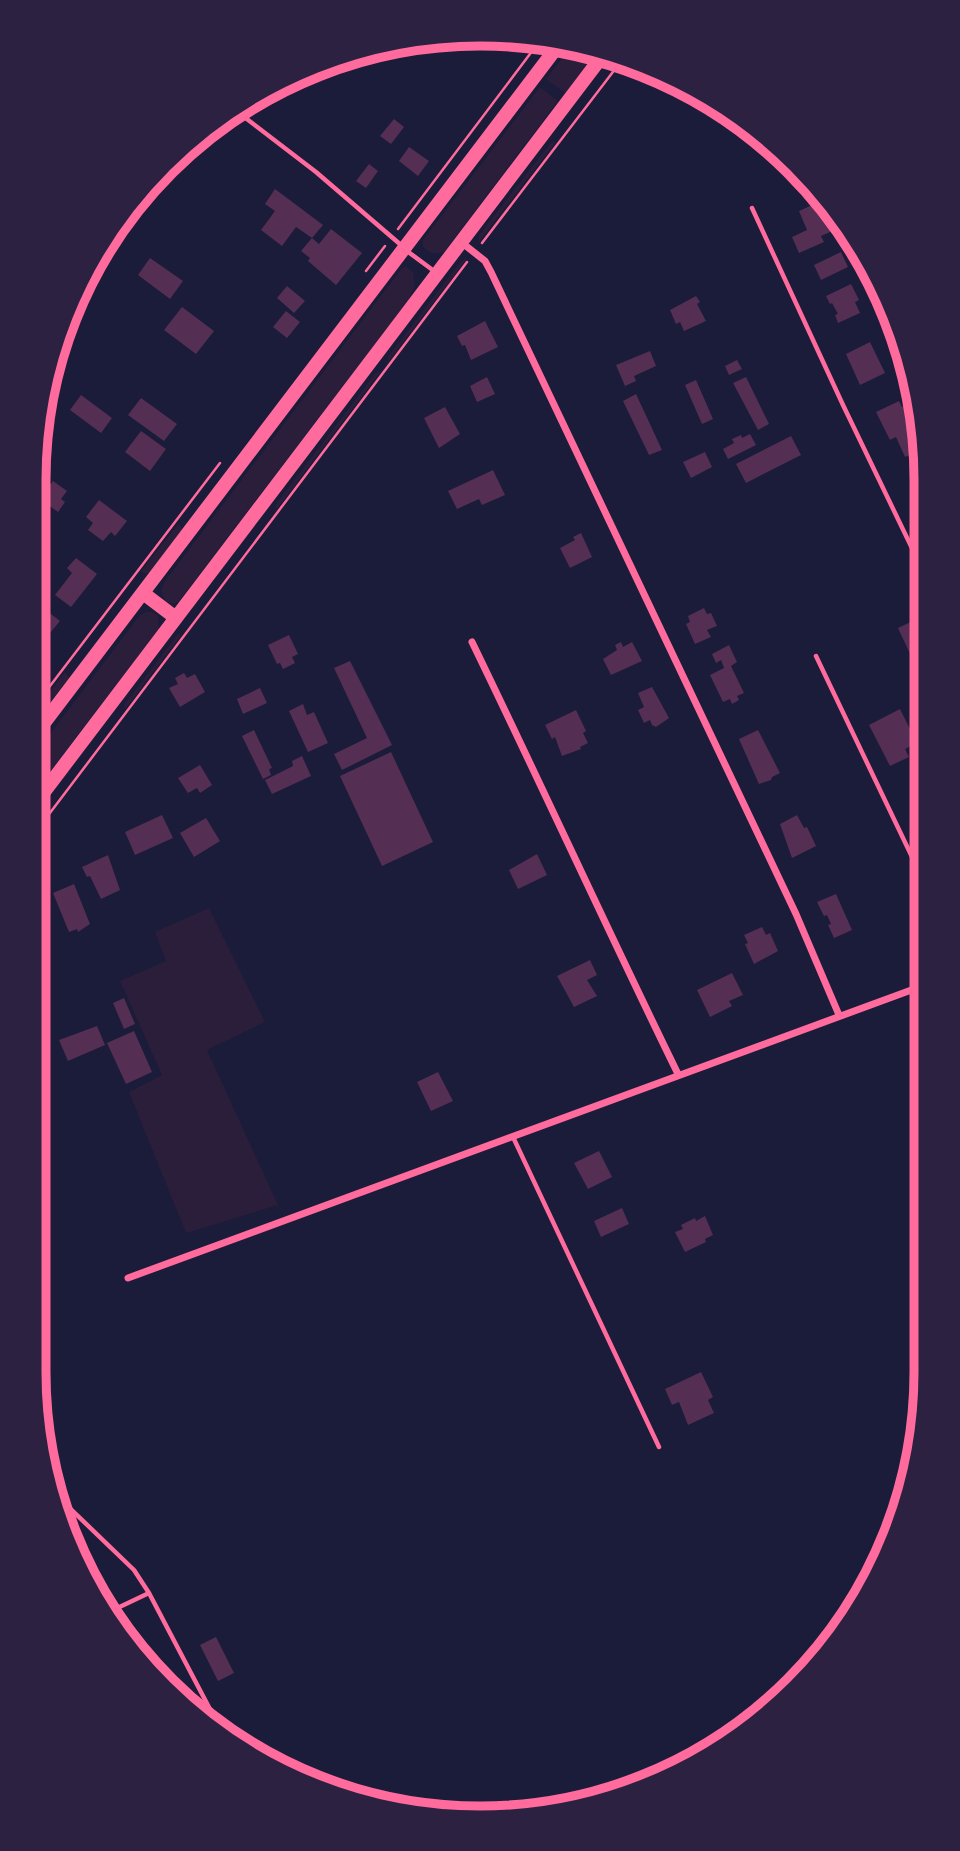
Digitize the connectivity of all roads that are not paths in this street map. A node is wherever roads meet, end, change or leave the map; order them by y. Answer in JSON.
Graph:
{"nodes":[{"id":1,"x":553,"y":52,"type":"edge"},
{"id":2,"x":598,"y":62,"type":"edge"},
{"id":3,"x":243,"y":116,"type":"edge"},
{"id":4,"x":752,"y":208,"type":"dead end"},
{"id":5,"x":461,"y":242,"type":"junction"},
{"id":6,"x":404,"y":248,"type":"junction"},
{"id":7,"x":437,"y":274,"type":"junction"},
{"id":8,"x":914,"y":553,"type":"edge"},
{"id":9,"x":143,"y":593,"type":"junction"},
{"id":10,"x":176,"y":618,"type":"junction"},
{"id":11,"x":472,"y":642,"type":"dead end"},
{"id":12,"x":816,"y":656,"type":"dead end"},
{"id":13,"x":46,"y":720,"type":"edge"},
{"id":14,"x":46,"y":789,"type":"edge"},
{"id":15,"x":914,"y":861,"type":"edge"},
{"id":16,"x":914,"y":989,"type":"edge"},
{"id":17,"x":839,"y":1015,"type":"junction"},
{"id":18,"x":678,"y":1074,"type":"junction"},
{"id":19,"x":513,"y":1135,"type":"junction"},
{"id":20,"x":128,"y":1278,"type":"dead end"},
{"id":21,"x":659,"y":1447,"type":"dead end"},
{"id":22,"x":67,"y":1506,"type":"edge"},
{"id":23,"x":149,"y":1593,"type":"junction"},
{"id":24,"x":117,"y":1608,"type":"edge"},
{"id":25,"x":211,"y":1711,"type":"joint"},
{"id":26,"x":212,"y":1714,"type":"edge"}],
"edges":[{"from":1,"to":6,"type":"main road"},
{"from":2,"to":5,"type":"main road"},
{"from":3,"to":6,"type":"lane"},
{"from":4,"to":8,"type":"lane"},
{"from":5,"to":7,"type":"main road"},
{"from":5,"to":17,"type":"street"},
{"from":6,"to":7,"type":"lane"},
{"from":6,"to":9,"type":"main road"},
{"from":7,"to":10,"type":"main road"},
{"from":9,"to":10,"type":"main road"},
{"from":9,"to":13,"type":"main road"},
{"from":10,"to":14,"type":"main road"},
{"from":11,"to":18,"type":"street"},
{"from":12,"to":15,"type":"lane"},
{"from":16,"to":17,"type":"street"},
{"from":17,"to":18,"type":"street"},
{"from":18,"to":19,"type":"street"},
{"from":19,"to":20,"type":"street"},
{"from":19,"to":21,"type":"lane"},
{"from":22,"to":23,"type":"lane"},
{"from":23,"to":24,"type":"lane"},
{"from":23,"to":25,"type":"lane"},
{"from":25,"to":26,"type":"lane"}]}
